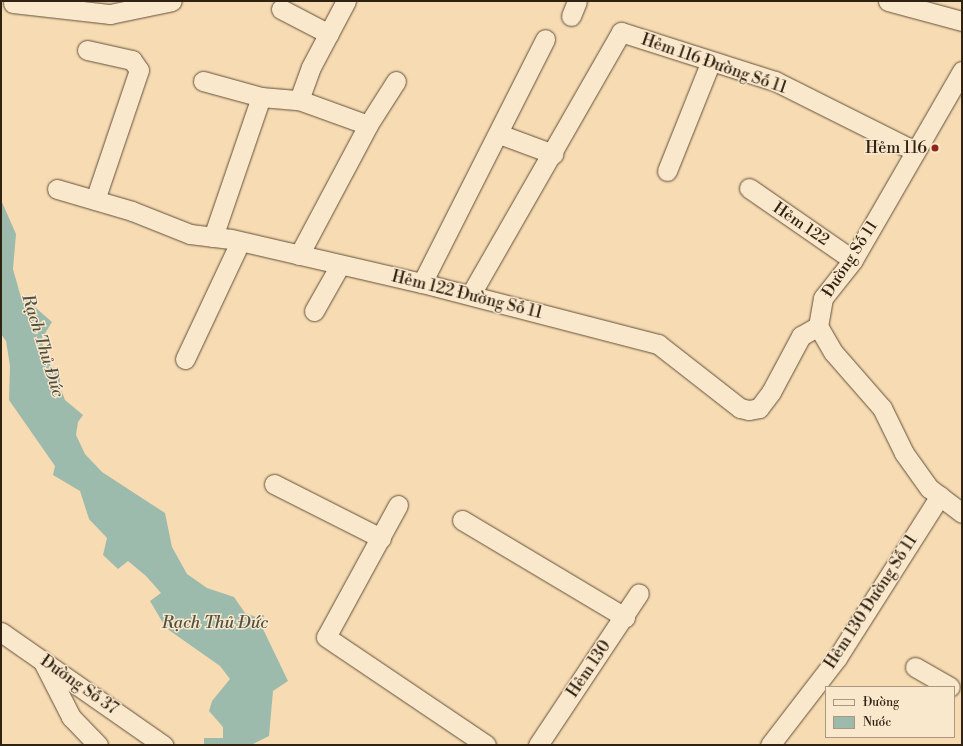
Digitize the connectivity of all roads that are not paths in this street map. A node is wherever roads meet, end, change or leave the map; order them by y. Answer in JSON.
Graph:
{"nodes":[{"id":1,"x":172,"y":1,"type":"edge"},
{"id":2,"x":346,"y":1,"type":"edge"},
{"id":3,"x":888,"y":1,"type":"edge"},
{"id":4,"x":13,"y":3,"type":"dead end"},
{"id":5,"x":281,"y":9,"type":"dead end"},
{"id":6,"x":962,"y":21,"type":"edge"},
{"id":7,"x":328,"y":34,"type":"junction"},
{"id":8,"x":545,"y":39,"type":"dead end"},
{"id":9,"x":87,"y":50,"type":"dead end"},
{"id":10,"x":711,"y":61,"type":"junction"},
{"id":11,"x":962,"y":71,"type":"edge"},
{"id":12,"x":202,"y":81,"type":"dead end"},
{"id":13,"x":396,"y":82,"type":"dead end"},
{"id":14,"x":262,"y":97,"type":"junction"},
{"id":15,"x":299,"y":100,"type":"junction"},
{"id":16,"x":368,"y":125,"type":"junction"},
{"id":17,"x":498,"y":134,"type":"junction"},
{"id":18,"x":915,"y":150,"type":"junction"},
{"id":19,"x":553,"y":154,"type":"junction"},
{"id":20,"x":667,"y":171,"type":"dead end"},
{"id":21,"x":749,"y":188,"type":"dead end"},
{"id":22,"x":57,"y":189,"type":"dead end"},
{"id":23,"x":95,"y":200,"type":"junction"},
{"id":24,"x":213,"y":237,"type":"junction"},
{"id":25,"x":240,"y":242,"type":"junction"},
{"id":26,"x":299,"y":256,"type":"junction"},
{"id":27,"x":853,"y":260,"type":"junction"},
{"id":28,"x":340,"y":265,"type":"junction"},
{"id":29,"x":422,"y":282,"type":"junction"},
{"id":30,"x":471,"y":294,"type":"junction"},
{"id":31,"x":314,"y":311,"type":"dead end"},
{"id":32,"x":818,"y":326,"type":"junction"},
{"id":33,"x":185,"y":359,"type":"dead end"},
{"id":34,"x":274,"y":484,"type":"dead end"},
{"id":35,"x":940,"y":496,"type":"junction"},
{"id":36,"x":398,"y":505,"type":"dead end"},
{"id":37,"x":962,"y":513,"type":"edge"},
{"id":38,"x":462,"y":520,"type":"dead end"},
{"id":39,"x":381,"y":538,"type":"junction"},
{"id":40,"x":639,"y":593,"type":"dead end"},
{"id":41,"x":625,"y":617,"type":"junction"},
{"id":42,"x":1,"y":632,"type":"edge"},
{"id":43,"x":41,"y":657,"type":"junction"},
{"id":44,"x":916,"y":667,"type":"dead end"},
{"id":45,"x":948,"y":686,"type":"edge"},
{"id":46,"x":160,"y":742,"type":"edge"},
{"id":47,"x":98,"y":745,"type":"edge"},
{"id":48,"x":486,"y":745,"type":"edge"},
{"id":49,"x":538,"y":745,"type":"edge"},
{"id":50,"x":770,"y":745,"type":"edge"}],
"edges":[{"from":1,"to":4,"type":"street"},
{"from":2,"to":7,"type":"street"},
{"from":3,"to":6,"type":"street"},
{"from":5,"to":7,"type":"street"},
{"from":7,"to":15,"type":"street"},
{"from":8,"to":17,"type":"street"},
{"from":9,"to":23,"type":"street"},
{"from":10,"to":18,"type":"street","name":"Hẻm 116 Đường Số 11"},
{"from":10,"to":19,"type":"street","name":"Hẻm 116 Đường Số 11"},
{"from":10,"to":20,"type":"street"},
{"from":11,"to":18,"type":"street","name":"Đường Số 11"},
{"from":12,"to":14,"type":"street"},
{"from":13,"to":16,"type":"street"},
{"from":14,"to":15,"type":"street"},
{"from":14,"to":24,"type":"street"},
{"from":15,"to":16,"type":"street"},
{"from":16,"to":26,"type":"street"},
{"from":17,"to":19,"type":"street"},
{"from":17,"to":29,"type":"street"},
{"from":18,"to":27,"type":"street","name":"Đường Số 11"},
{"from":19,"to":30,"type":"street"},
{"from":21,"to":27,"type":"street","name":"Hẻm 122"},
{"from":22,"to":23,"type":"street","name":"Hẻm 122 Đường Số 11"},
{"from":23,"to":24,"type":"street","name":"Hẻm 122 Đường Số 11"},
{"from":24,"to":25,"type":"street","name":"Hẻm 122 Đường Số 11"},
{"from":25,"to":26,"type":"street","name":"Hẻm 122 Đường Số 11"},
{"from":25,"to":33,"type":"street"},
{"from":26,"to":28,"type":"street","name":"Hẻm 122 Đường Số 11"},
{"from":27,"to":32,"type":"street","name":"Đường Số 11"},
{"from":28,"to":29,"type":"street","name":"Hẻm 122 Đường Số 11"},
{"from":28,"to":31,"type":"street"},
{"from":29,"to":30,"type":"street","name":"Hẻm 122 Đường Số 11"},
{"from":30,"to":32,"type":"street","name":"Hẻm 122 Đường Số 11"},
{"from":32,"to":35,"type":"street"},
{"from":34,"to":39,"type":"street"},
{"from":35,"to":37,"type":"street"},
{"from":35,"to":50,"type":"street","name":"Hẻm 130 Đường Số 11"},
{"from":36,"to":39,"type":"street"},
{"from":38,"to":41,"type":"street"},
{"from":39,"to":48,"type":"street"},
{"from":40,"to":41,"type":"street","name":"Hẻm 130"},
{"from":41,"to":49,"type":"street","name":"Hẻm 130"},
{"from":42,"to":43,"type":"street","name":"Đường Số 37"},
{"from":43,"to":46,"type":"street","name":"Đường Số 37"},
{"from":43,"to":47,"type":"street"},
{"from":44,"to":45,"type":"street"}]}
